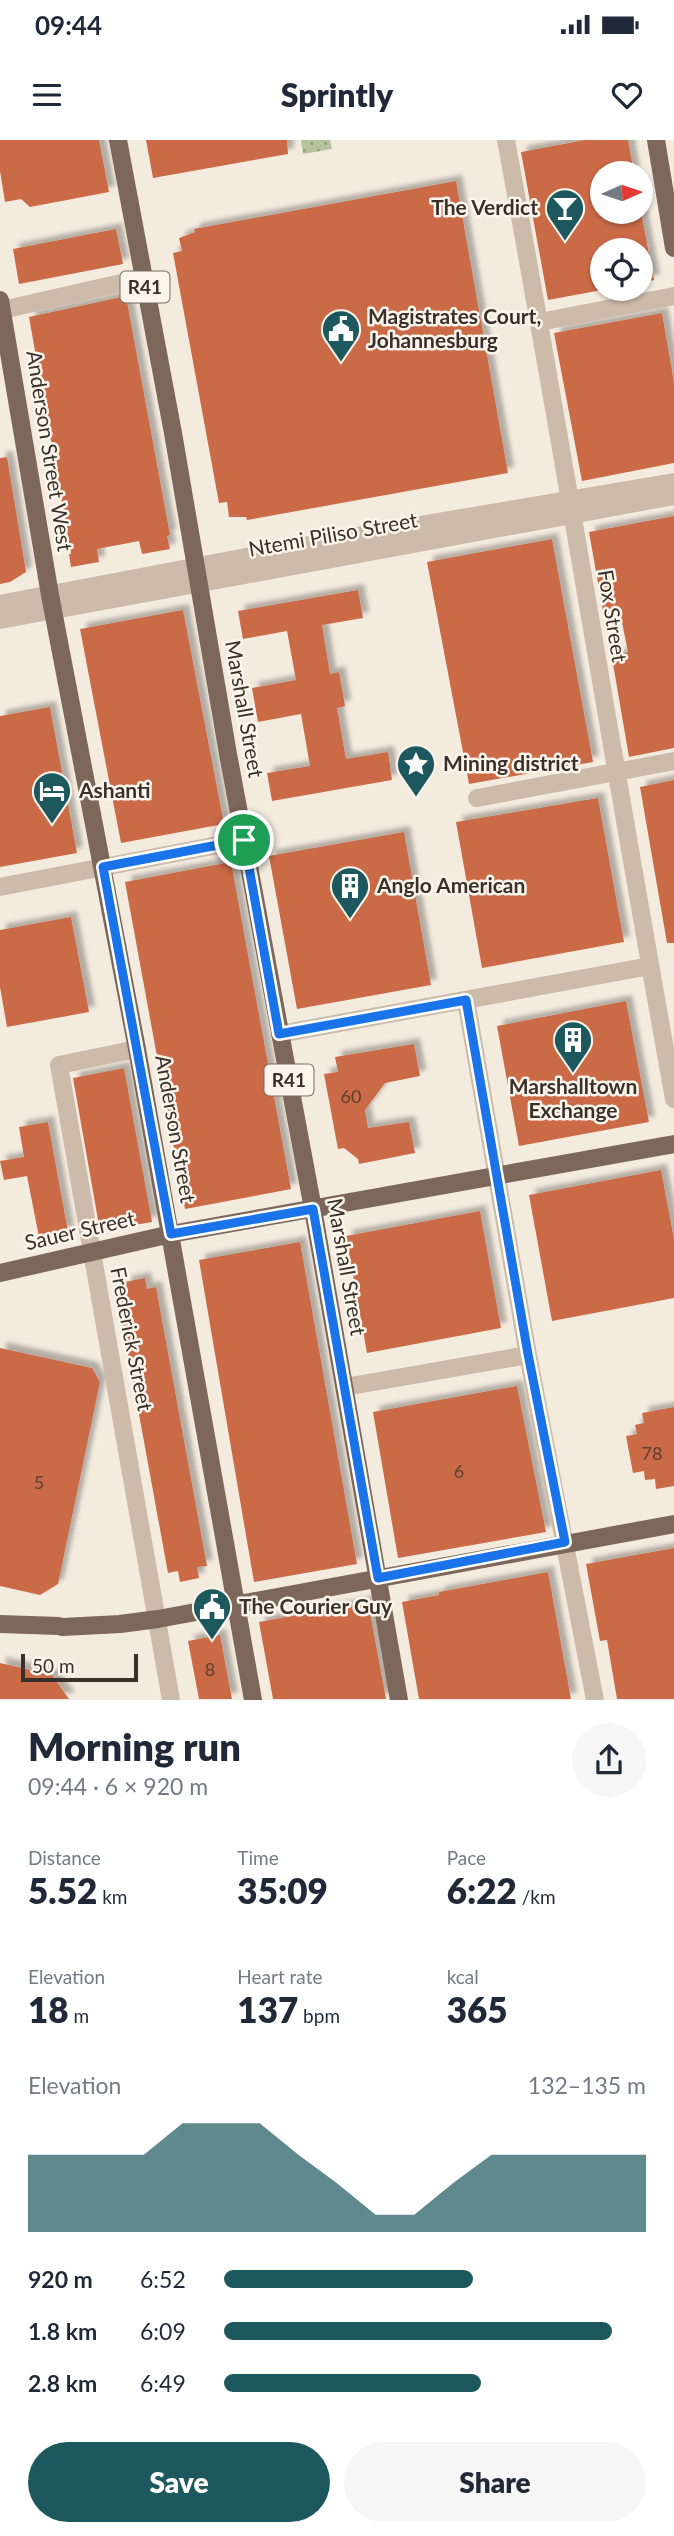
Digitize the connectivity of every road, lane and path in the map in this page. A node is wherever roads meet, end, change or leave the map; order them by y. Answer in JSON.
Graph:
{"nodes":[{"id":1,"x":118,"y":140,"type":"edge"},
{"id":2,"x":506,"y":140,"type":"edge"},
{"id":3,"x":656,"y":140,"type":"edge"},
{"id":4,"x":674,"y":248,"type":"edge"},
{"id":5,"x":144,"y":278,"type":"junction"},
{"id":6,"x":674,"y":296,"type":"edge"},
{"id":7,"x":1,"y":305,"type":"edge"},
{"id":8,"x":540,"y":322,"type":"junction"},
{"id":9,"x":674,"y":481,"type":"edge"},
{"id":10,"x":674,"y":496,"type":"edge"},
{"id":11,"x":571,"y":506,"type":"junction"},
{"id":12,"x":197,"y":575,"type":"junction"},
{"id":13,"x":51,"y":603,"type":"junction"},
{"id":14,"x":0,"y":604,"type":"edge"},
{"id":15,"x":0,"y":620,"type":"edge"},
{"id":16,"x":674,"y":761,"type":"edge"},
{"id":17,"x":615,"y":772,"type":"junction"},
{"id":18,"x":477,"y":798,"type":"dead end"},
{"id":19,"x":244,"y":840,"type":"junction"},
{"id":20,"x":103,"y":867,"type":"junction"},
{"id":21,"x":0,"y":887,"type":"edge"},
{"id":22,"x":650,"y":966,"type":"junction"},
{"id":23,"x":466,"y":1000,"type":"junction"},
{"id":24,"x":279,"y":1034,"type":"junction"},
{"id":25,"x":137,"y":1049,"type":"junction"},
{"id":26,"x":674,"y":1099,"type":"edge"},
{"id":27,"x":674,"y":1144,"type":"edge"},
{"id":28,"x":498,"y":1176,"type":"junction"},
{"id":29,"x":313,"y":1209,"type":"junction"},
{"id":30,"x":171,"y":1234,"type":"junction"},
{"id":31,"x":91,"y":1251,"type":"junction"},
{"id":32,"x":0,"y":1273,"type":"edge"},
{"id":33,"x":528,"y":1354,"type":"junction"},
{"id":34,"x":345,"y":1387,"type":"junction"},
{"id":35,"x":674,"y":1524,"type":"edge"},
{"id":36,"x":565,"y":1542,"type":"junction"},
{"id":37,"x":378,"y":1578,"type":"junction"},
{"id":38,"x":237,"y":1605,"type":"junction"},
{"id":39,"x":158,"y":1619,"type":"junction"},
{"id":40,"x":0,"y":1623,"type":"edge"},
{"id":41,"x":172,"y":1699,"type":"edge"},
{"id":42,"x":254,"y":1699,"type":"edge"},
{"id":43,"x":399,"y":1699,"type":"edge"},
{"id":44,"x":595,"y":1699,"type":"edge"}],
"edges":[{"from":1,"to":5,"type":"main road","name":"Marshall Street","number":"R41"},
{"from":2,"to":8,"type":"street","name":"Fox Street"},
{"from":3,"to":4,"type":"main road"},
{"from":5,"to":7,"type":"street"},
{"from":5,"to":12,"type":"main road","name":"Marshall Street","number":"R41"},
{"from":6,"to":8,"type":"street"},
{"from":7,"to":13,"type":"main road","name":"Anderson Street West"},
{"from":8,"to":11,"type":"street","name":"Fox Street"},
{"from":9,"to":11,"type":"street","name":"Ntemi Piliso Street"},
{"from":10,"to":11,"type":"street","name":"Ntemi Piliso Street"},
{"from":11,"to":12,"type":"street","name":"Ntemi Piliso Street"},
{"from":11,"to":17,"type":"street","name":"Fox Street"},
{"from":12,"to":13,"type":"street","name":"Ntemi Piliso Street"},
{"from":12,"to":19,"type":"main road","name":"Marshall Street","number":"R41"},
{"from":13,"to":14,"type":"street","name":"Ntemi Piliso Street"},
{"from":13,"to":15,"type":"street","name":"Ntemi Piliso Street"},
{"from":13,"to":20,"type":"main road","name":"Anderson Street"},
{"from":16,"to":17,"type":"street"},
{"from":17,"to":18,"type":"street"},
{"from":17,"to":22,"type":"street","name":"Fox Street"},
{"from":19,"to":20,"type":"street"},
{"from":19,"to":24,"type":"main road","name":"Marshall Street","number":"R41"},
{"from":20,"to":21,"type":"street"},
{"from":20,"to":25,"type":"main road","name":"Anderson Street"},
{"from":22,"to":23,"type":"street"},
{"from":22,"to":26,"type":"street","name":"Fox Street"},
{"from":23,"to":24,"type":"street"},
{"from":23,"to":28,"type":"street"},
{"from":24,"to":29,"type":"main road","name":"Marshall Street","number":"R41"},
{"from":25,"to":30,"type":"main road","name":"Anderson Street"},
{"from":25,"to":31,"type":"street","name":"Frederick Street"},
{"from":27,"to":28,"type":"main road","name":"Sauer Street"},
{"from":28,"to":29,"type":"main road","name":"Sauer Street"},
{"from":28,"to":33,"type":"street"},
{"from":29,"to":30,"type":"main road","name":"Sauer Street"},
{"from":29,"to":34,"type":"main road","name":"Marshall Street","number":"R41"},
{"from":30,"to":31,"type":"main road","name":"Sauer Street"},
{"from":30,"to":38,"type":"main road","name":"Anderson Street"},
{"from":31,"to":32,"type":"main road","name":"Sauer Street"},
{"from":31,"to":39,"type":"street","name":"Frederick Street"},
{"from":33,"to":34,"type":"street"},
{"from":33,"to":36,"type":"street"},
{"from":34,"to":37,"type":"main road","name":"Marshall Street","number":"R41"},
{"from":35,"to":36,"type":"main road"},
{"from":36,"to":37,"type":"main road"},
{"from":36,"to":44,"type":"street"},
{"from":37,"to":38,"type":"main road"},
{"from":37,"to":43,"type":"main road","name":"Marshall Street"},
{"from":38,"to":39,"type":"main road"},
{"from":38,"to":42,"type":"main road","name":"Anderson Street"},
{"from":39,"to":40,"type":"main road"},
{"from":39,"to":41,"type":"street","name":"Frederick Street"}]}
